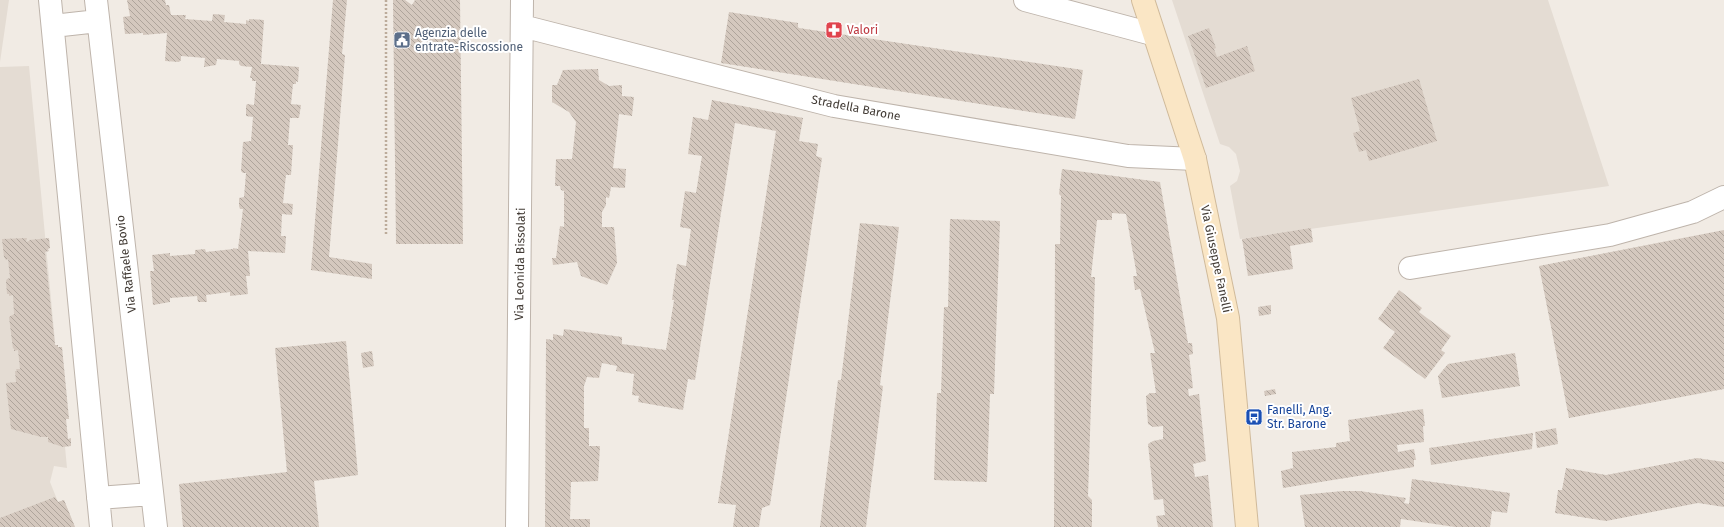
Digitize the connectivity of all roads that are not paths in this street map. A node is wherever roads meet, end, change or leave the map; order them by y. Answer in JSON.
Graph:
{"nodes":[{"id":1,"x":50,"y":0,"type":"edge"},
{"id":2,"x":522,"y":0,"type":"edge"},
{"id":3,"x":1025,"y":0,"type":"edge"},
{"id":4,"x":1143,"y":0,"type":"edge"},
{"id":5,"x":97,"y":10,"type":"edge"},
{"id":6,"x":53,"y":26,"type":"junction"},
{"id":7,"x":522,"y":26,"type":"junction"},
{"id":8,"x":1152,"y":34,"type":"junction"},
{"id":9,"x":1195,"y":159,"type":"junction"},
{"id":10,"x":1724,"y":197,"type":"edge"},
{"id":11,"x":1410,"y":268,"type":"dead end"},
{"id":12,"x":152,"y":494,"type":"junction"},
{"id":13,"x":98,"y":498,"type":"junction"},
{"id":14,"x":101,"y":527,"type":"edge"},
{"id":15,"x":156,"y":527,"type":"edge"},
{"id":16,"x":517,"y":527,"type":"edge"},
{"id":17,"x":1247,"y":527,"type":"edge"}],
"edges":[{"from":1,"to":6,"type":"street"},
{"from":2,"to":7,"type":"street","name":"Via Leonida Bissolati"},
{"from":3,"to":8,"type":"street"},
{"from":4,"to":8,"type":"street","name":"Via Giuseppe Fanelli"},
{"from":5,"to":6,"type":"street"},
{"from":5,"to":12,"type":"street","name":"Via Raffaele Bovio"},
{"from":6,"to":13,"type":"street"},
{"from":7,"to":9,"type":"street","name":"Stradella Barone"},
{"from":7,"to":16,"type":"street","name":"Via Leonida Bissolati"},
{"from":8,"to":9,"type":"street","name":"Via Giuseppe Fanelli"},
{"from":9,"to":17,"type":"street","name":"Via Giuseppe Fanelli"},
{"from":10,"to":11,"type":"street"},
{"from":12,"to":13,"type":"street"},
{"from":12,"to":15,"type":"street","name":"Via Raffaele Bovio"},
{"from":13,"to":14,"type":"street"}]}
